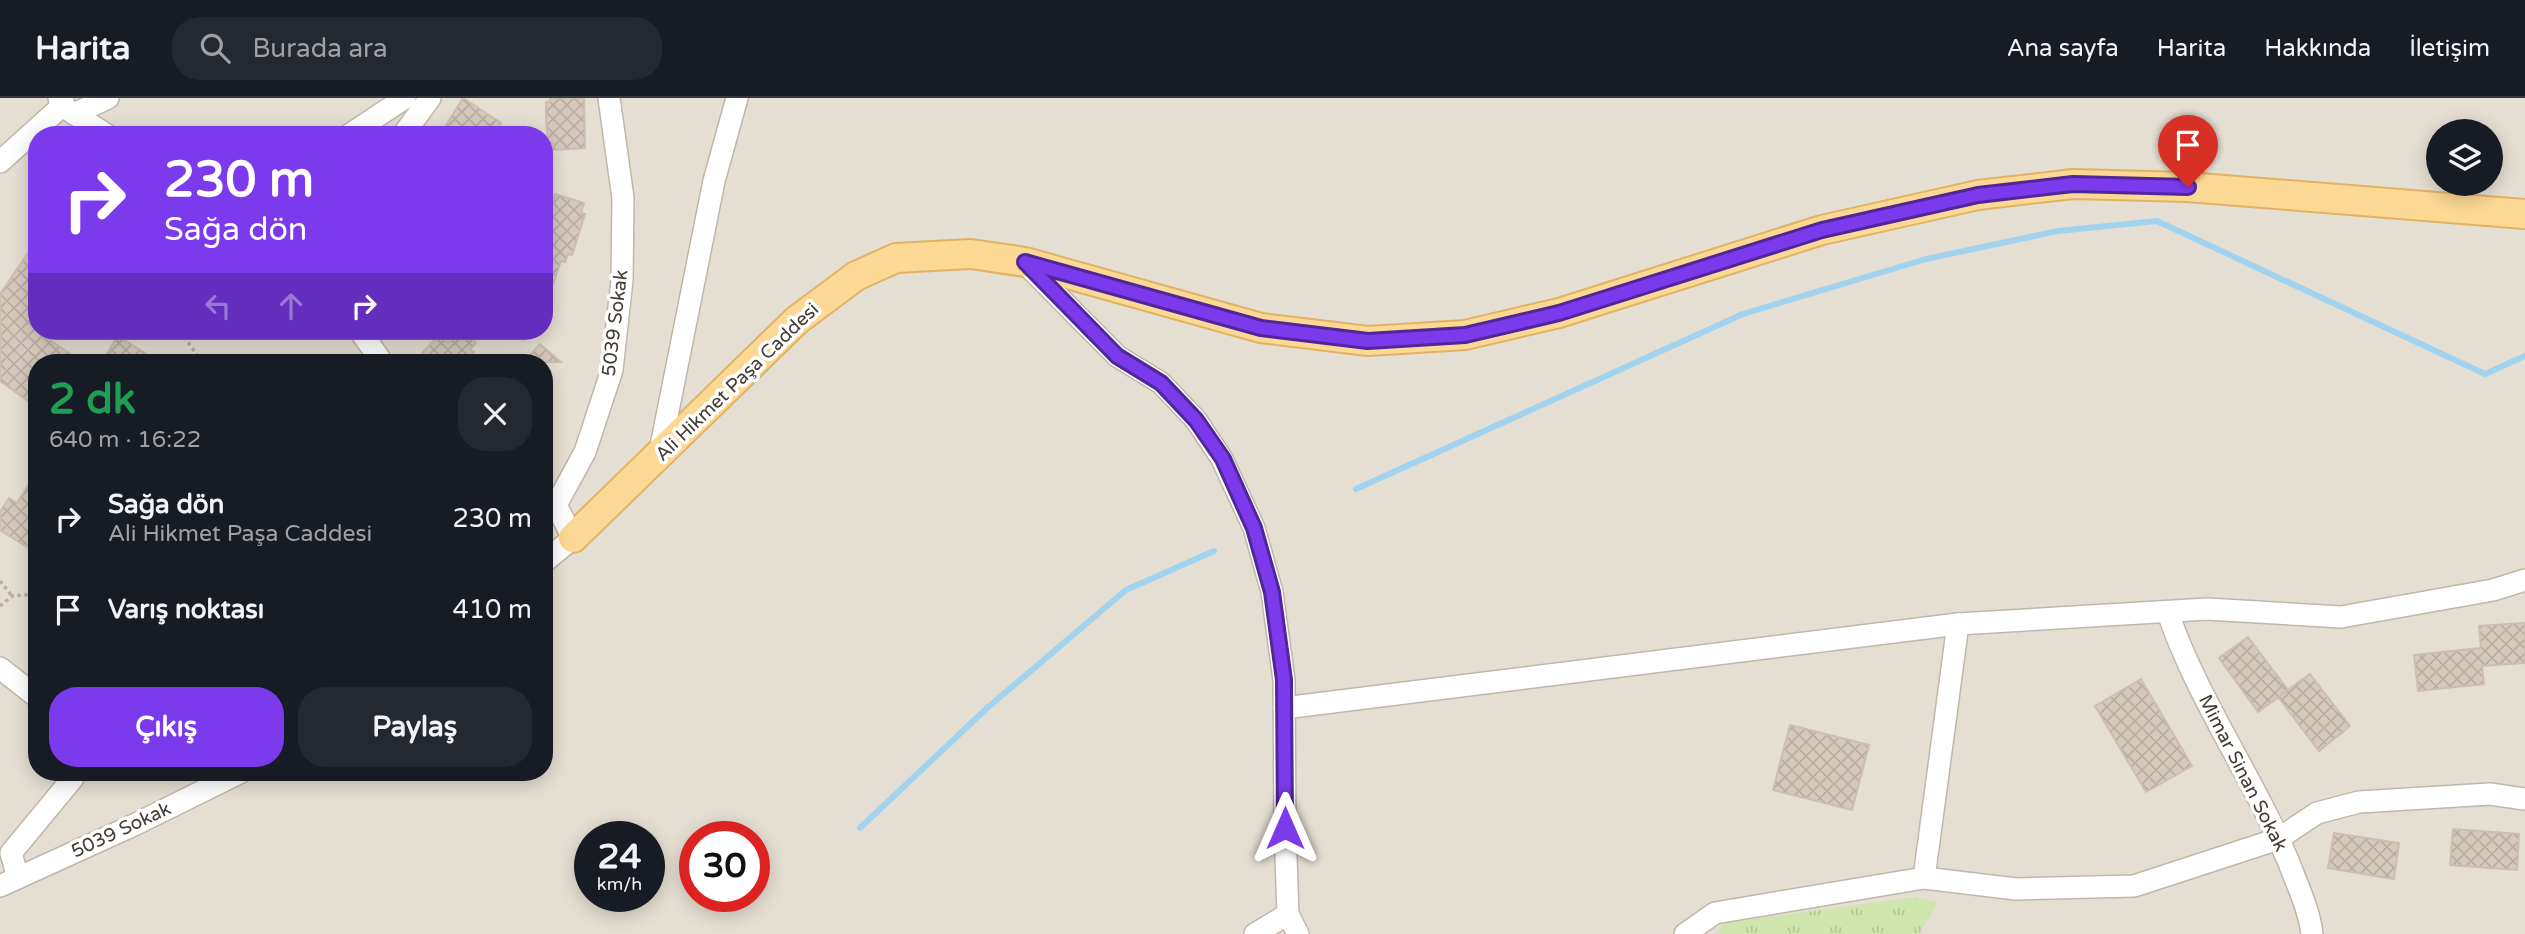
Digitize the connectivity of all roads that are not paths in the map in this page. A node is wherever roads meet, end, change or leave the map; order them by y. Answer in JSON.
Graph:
{"nodes":[{"id":1,"x":108,"y":98,"type":"edge"},
{"id":2,"x":405,"y":98,"type":"edge"},
{"id":3,"x":430,"y":98,"type":"edge"},
{"id":4,"x":609,"y":98,"type":"edge"},
{"id":5,"x":737,"y":98,"type":"edge"},
{"id":6,"x":65,"y":104,"type":"edge"},
{"id":7,"x":40,"y":126,"type":"edge"},
{"id":8,"x":95,"y":126,"type":"edge"},
{"id":9,"x":363,"y":126,"type":"edge"},
{"id":10,"x":410,"y":126,"type":"edge"},
{"id":11,"x":28,"y":137,"type":"edge"},
{"id":12,"x":0,"y":162,"type":"edge"},
{"id":13,"x":2525,"y":214,"type":"edge"},
{"id":14,"x":1025,"y":262,"type":"junction"},
{"id":15,"x":658,"y":458,"type":"junction"},
{"id":16,"x":573,"y":538,"type":"junction"},
{"id":17,"x":553,"y":555,"type":"edge"},
{"id":18,"x":2525,"y":580,"type":"edge"},
{"id":19,"x":2168,"y":613,"type":"junction"},
{"id":20,"x":1958,"y":624,"type":"junction"},
{"id":21,"x":0,"y":667,"type":"edge"},
{"id":22,"x":28,"y":690,"type":"edge"},
{"id":23,"x":1284,"y":708,"type":"junction"},
{"id":24,"x":71,"y":781,"type":"edge"},
{"id":25,"x":222,"y":781,"type":"edge"},
{"id":26,"x":2525,"y":799,"type":"edge"},
{"id":27,"x":2278,"y":839,"type":"junction"},
{"id":28,"x":1924,"y":878,"type":"junction"},
{"id":29,"x":9,"y":882,"type":"edge"},
{"id":30,"x":1289,"y":914,"type":"junction"},
{"id":31,"x":1255,"y":934,"type":"edge"},
{"id":32,"x":1298,"y":934,"type":"edge"},
{"id":33,"x":1685,"y":934,"type":"edge"},
{"id":34,"x":2312,"y":934,"type":"edge"}],
"edges":[{"from":1,"to":6,"type":"street"},
{"from":2,"to":9,"type":"street"},
{"from":3,"to":10,"type":"street"},
{"from":4,"to":16,"type":"street","name":"5039 Sokak"},
{"from":5,"to":15,"type":"street"},
{"from":6,"to":7,"type":"street"},
{"from":6,"to":8,"type":"street"},
{"from":11,"to":12,"type":"street"},
{"from":13,"to":14,"type":"main road","name":"Ali Hikmet Paşa Caddesi"},
{"from":14,"to":15,"type":"main road","name":"Ali Hikmet Paşa Caddesi"},
{"from":14,"to":23,"type":"street"},
{"from":15,"to":16,"type":"main road","name":"Ali Hikmet Paşa Caddesi"},
{"from":16,"to":17,"type":"street"},
{"from":18,"to":19,"type":"street"},
{"from":19,"to":20,"type":"street"},
{"from":19,"to":27,"type":"street","name":"Mimar Sinan Sokak"},
{"from":20,"to":23,"type":"street"},
{"from":20,"to":28,"type":"street"},
{"from":21,"to":22,"type":"street"},
{"from":23,"to":30,"type":"street"},
{"from":24,"to":29,"type":"street"},
{"from":25,"to":29,"type":"street","name":"5039 Sokak"},
{"from":26,"to":27,"type":"street"},
{"from":27,"to":28,"type":"street"},
{"from":27,"to":34,"type":"street","name":"Mimar Sinan Sokak"},
{"from":28,"to":33,"type":"street"},
{"from":30,"to":31,"type":"street"},
{"from":30,"to":32,"type":"street"}]}
